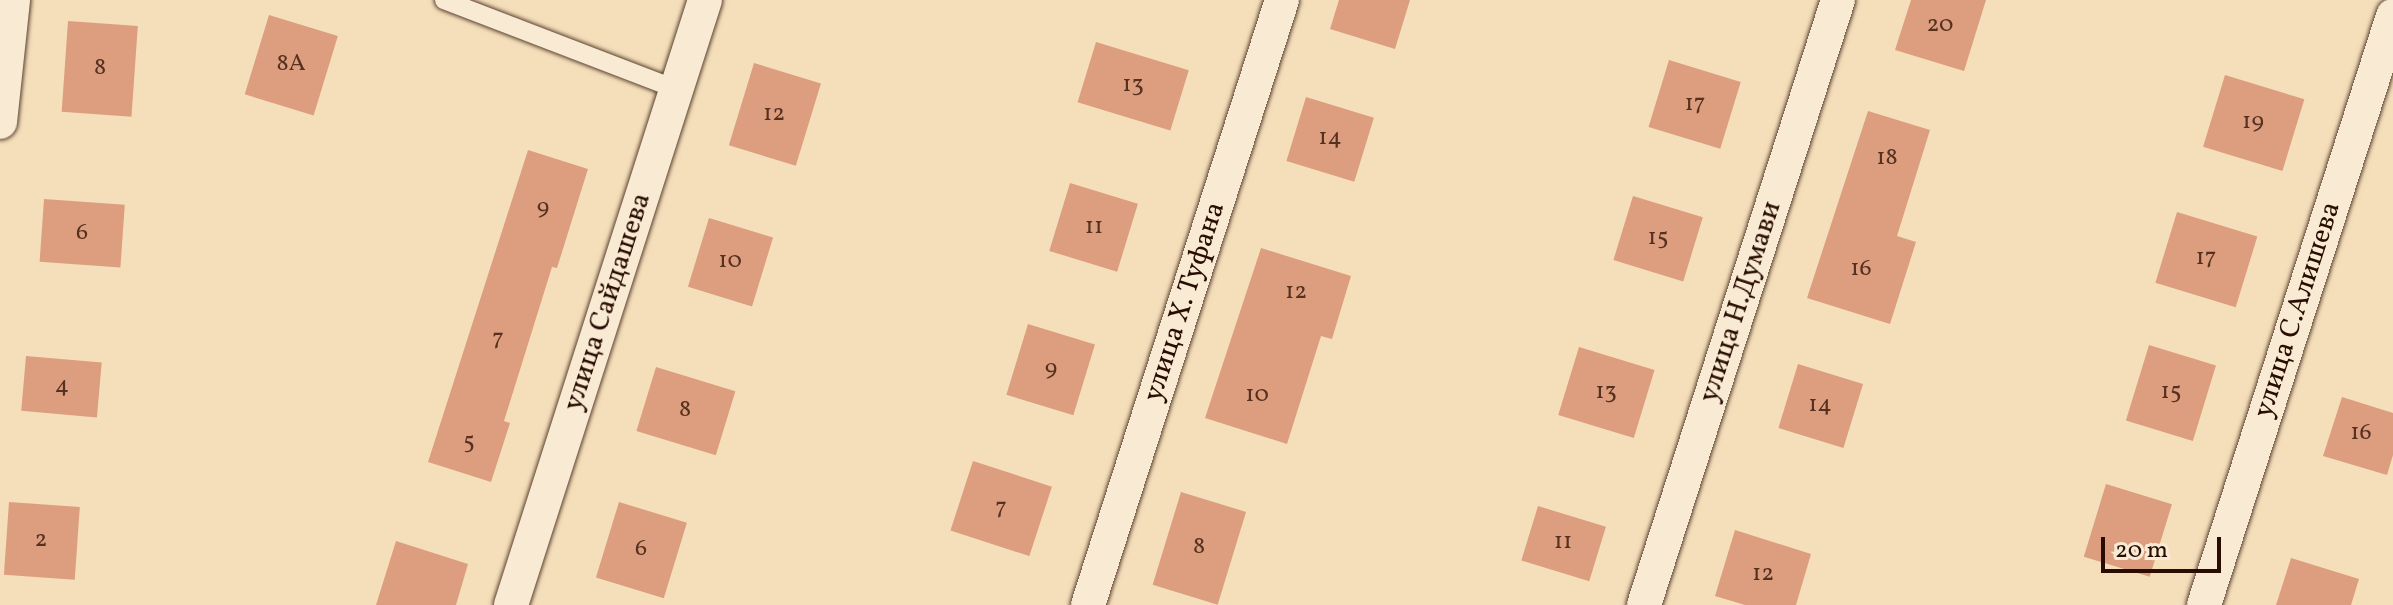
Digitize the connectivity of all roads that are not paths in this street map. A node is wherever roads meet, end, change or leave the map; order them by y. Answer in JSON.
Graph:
{"nodes":[{"id":1,"x":13,"y":0,"type":"edge"},
{"id":2,"x":444,"y":0,"type":"edge"},
{"id":3,"x":705,"y":0,"type":"edge"},
{"id":4,"x":1282,"y":0,"type":"edge"},
{"id":5,"x":1838,"y":0,"type":"edge"},
{"id":6,"x":2393,"y":16,"type":"edge"},
{"id":7,"x":676,"y":89,"type":"junction"},
{"id":8,"x":0,"y":122,"type":"edge"},
{"id":9,"x":511,"y":605,"type":"edge"},
{"id":10,"x":1088,"y":605,"type":"edge"},
{"id":11,"x":1644,"y":605,"type":"edge"},
{"id":12,"x":2204,"y":605,"type":"edge"}],
"edges":[{"from":1,"to":8,"type":"street"},
{"from":2,"to":7,"type":"lane"},
{"from":3,"to":7,"type":"street","name":"улица Сайдашева"},
{"from":4,"to":10,"type":"street","name":"улица Х. Туфана"},
{"from":5,"to":11,"type":"street","name":"улица Н.Думави"},
{"from":6,"to":12,"type":"street","name":"улица С.Алишева"},
{"from":7,"to":9,"type":"street","name":"улица Сайдашева"}]}
